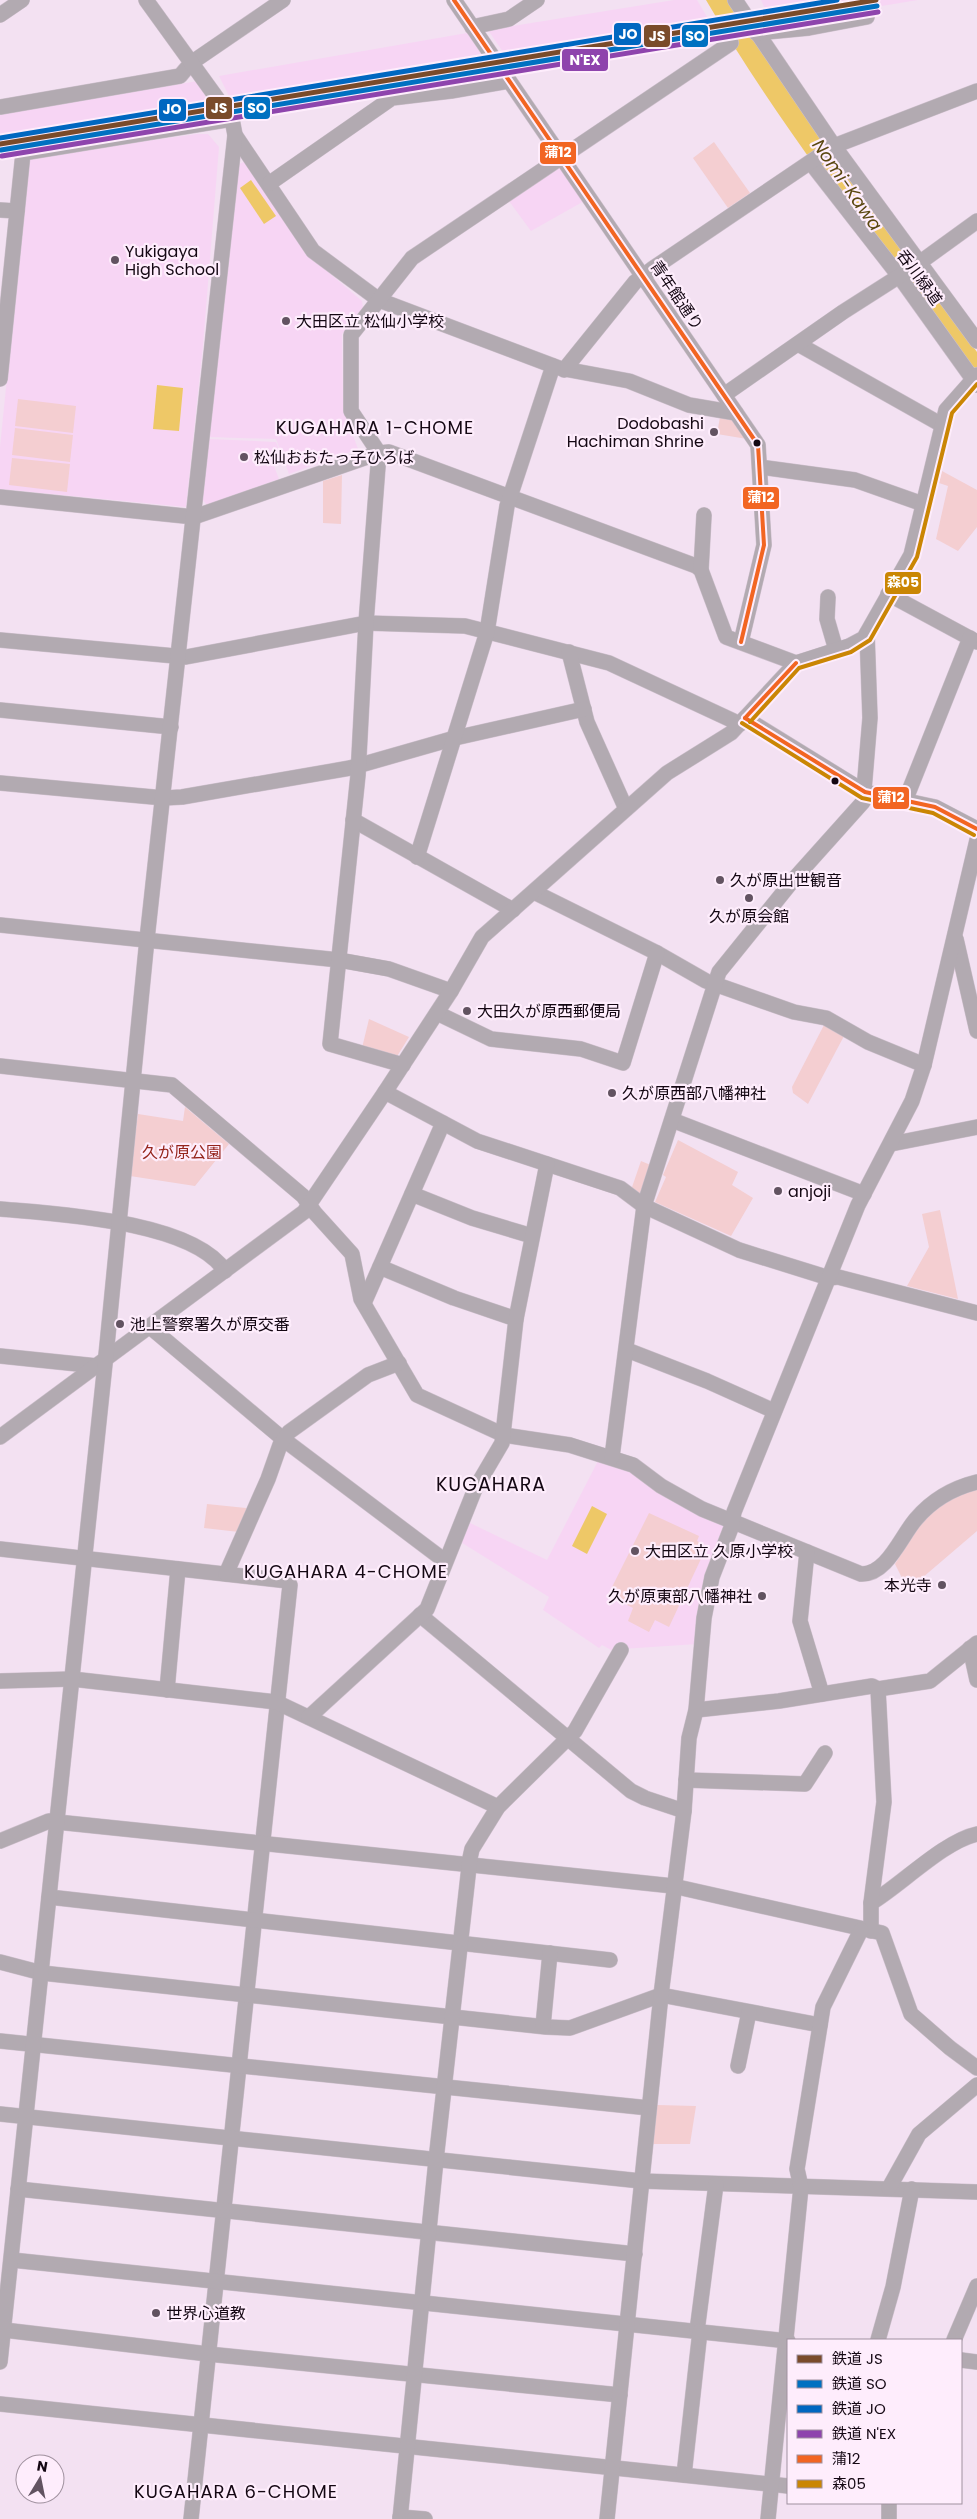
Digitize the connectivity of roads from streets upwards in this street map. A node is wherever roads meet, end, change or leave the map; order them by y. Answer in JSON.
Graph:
{"nodes":[{"id":1,"x":22,"y":0,"type":"edge"},
{"id":2,"x":146,"y":0,"type":"edge"},
{"id":3,"x":283,"y":0,"type":"edge"},
{"id":4,"x":454,"y":0,"type":"edge"},
{"id":5,"x":537,"y":0,"type":"edge"},
{"id":6,"x":735,"y":0,"type":"edge"},
{"id":7,"x":0,"y":15,"type":"edge"},
{"id":8,"x":867,"y":17,"type":"dead end"},
{"id":9,"x":472,"y":27,"type":"junction"},
{"id":10,"x":756,"y":33,"type":"junction"},
{"id":11,"x":731,"y":43,"type":"dead end"},
{"id":12,"x":191,"y":63,"type":"junction"},
{"id":13,"x":509,"y":81,"type":"junction"},
{"id":14,"x":977,"y":90,"type":"edge"},
{"id":15,"x":0,"y":107,"type":"edge"},
{"id":16,"x":232,"y":119,"type":"junction"},
{"id":17,"x":235,"y":135,"type":"junction"},
{"id":18,"x":834,"y":146,"type":"junction"},
{"id":19,"x":561,"y":158,"type":"junction"},
{"id":20,"x":813,"y":164,"type":"junction"},
{"id":21,"x":270,"y":184,"type":"junction"},
{"id":22,"x":0,"y":210,"type":"edge"},
{"id":23,"x":17,"y":212,"type":"junction"},
{"id":24,"x":977,"y":221,"type":"edge"},
{"id":25,"x":917,"y":264,"type":"junction"},
{"id":26,"x":900,"y":275,"type":"junction"},
{"id":27,"x":643,"y":276,"type":"junction"},
{"id":28,"x":379,"y":300,"type":"junction"},
{"id":29,"x":977,"y":341,"type":"edge"},
{"id":30,"x":798,"y":344,"type":"junction"},
{"id":31,"x":1,"y":353,"type":"edge"},
{"id":32,"x":559,"y":368,"type":"junction"},
{"id":33,"x":0,"y":379,"type":"edge"},
{"id":34,"x":975,"y":380,"type":"edge"},
{"id":35,"x":724,"y":395,"type":"junction"},
{"id":36,"x":736,"y":413,"type":"junction"},
{"id":37,"x":942,"y":425,"type":"junction"},
{"id":38,"x":379,"y":453,"type":"junction"},
{"id":39,"x":760,"y":467,"type":"junction"},
{"id":40,"x":0,"y":497,"type":"edge"},
{"id":41,"x":510,"y":498,"type":"junction"},
{"id":42,"x":923,"y":504,"type":"junction"},
{"id":43,"x":704,"y":515,"type":"dead end"},
{"id":44,"x":194,"y":517,"type":"junction"},
{"id":45,"x":701,"y":570,"type":"junction"},
{"id":46,"x":888,"y":594,"type":"junction"},
{"id":47,"x":828,"y":597,"type":"dead end"},
{"id":48,"x":366,"y":623,"type":"junction"},
{"id":49,"x":487,"y":632,"type":"junction"},
{"id":50,"x":867,"y":633,"type":"junction"},
{"id":51,"x":0,"y":640,"type":"edge"},
{"id":52,"x":973,"y":640,"type":"edge"},
{"id":53,"x":741,"y":642,"type":"junction"},
{"id":54,"x":836,"y":650,"type":"junction"},
{"id":55,"x":570,"y":652,"type":"junction"},
{"id":56,"x":179,"y":657,"type":"junction"},
{"id":57,"x":796,"y":663,"type":"junction"},
{"id":58,"x":584,"y":709,"type":"junction"},
{"id":59,"x":0,"y":710,"type":"edge"},
{"id":60,"x":742,"y":721,"type":"junction"},
{"id":61,"x":171,"y":727,"type":"junction"},
{"id":62,"x":455,"y":738,"type":"junction"},
{"id":63,"x":358,"y":766,"type":"junction"},
{"id":64,"x":0,"y":783,"type":"edge"},
{"id":65,"x":865,"y":792,"type":"junction"},
{"id":66,"x":164,"y":798,"type":"junction"},
{"id":67,"x":906,"y":801,"type":"junction"},
{"id":68,"x":626,"y":809,"type":"junction"},
{"id":69,"x":353,"y":820,"type":"junction"},
{"id":70,"x":977,"y":828,"type":"edge"},
{"id":71,"x":977,"y":840,"type":"edge"},
{"id":72,"x":417,"y":857,"type":"junction"},
{"id":73,"x":534,"y":892,"type":"junction"},
{"id":74,"x":512,"y":910,"type":"junction"},
{"id":75,"x":0,"y":925,"type":"edge"},
{"id":76,"x":955,"y":935,"type":"junction"},
{"id":77,"x":147,"y":939,"type":"junction"},
{"id":78,"x":656,"y":954,"type":"junction"},
{"id":79,"x":339,"y":960,"type":"junction"},
{"id":80,"x":714,"y":984,"type":"junction"},
{"id":81,"x":451,"y":991,"type":"junction"},
{"id":82,"x":437,"y":1013,"type":"junction"},
{"id":83,"x":977,"y":1031,"type":"edge"},
{"id":84,"x":403,"y":1065,"type":"junction"},
{"id":85,"x":924,"y":1065,"type":"junction"},
{"id":86,"x":0,"y":1066,"type":"edge"},
{"id":87,"x":134,"y":1080,"type":"junction"},
{"id":88,"x":385,"y":1092,"type":"junction"},
{"id":89,"x":672,"y":1120,"type":"junction"},
{"id":90,"x":443,"y":1123,"type":"junction"},
{"id":91,"x":977,"y":1126,"type":"edge"},
{"id":92,"x":891,"y":1144,"type":"junction"},
{"id":93,"x":547,"y":1164,"type":"junction"},
{"id":94,"x":412,"y":1194,"type":"junction"},
{"id":95,"x":864,"y":1194,"type":"junction"},
{"id":96,"x":310,"y":1206,"type":"junction"},
{"id":97,"x":644,"y":1206,"type":"junction"},
{"id":98,"x":0,"y":1209,"type":"edge"},
{"id":99,"x":120,"y":1221,"type":"junction"},
{"id":100,"x":532,"y":1236,"type":"junction"},
{"id":101,"x":380,"y":1267,"type":"junction"},
{"id":102,"x":225,"y":1271,"type":"junction"},
{"id":103,"x":828,"y":1278,"type":"junction"},
{"id":104,"x":364,"y":1303,"type":"junction"},
{"id":105,"x":977,"y":1314,"type":"edge"},
{"id":106,"x":516,"y":1319,"type":"junction"},
{"id":107,"x":150,"y":1327,"type":"junction"},
{"id":108,"x":627,"y":1350,"type":"junction"},
{"id":109,"x":0,"y":1356,"type":"edge"},
{"id":110,"x":101,"y":1363,"type":"junction"},
{"id":111,"x":399,"y":1363,"type":"junction"},
{"id":112,"x":774,"y":1411,"type":"junction"},
{"id":113,"x":504,"y":1434,"type":"junction"},
{"id":114,"x":0,"y":1437,"type":"edge"},
{"id":115,"x":283,"y":1439,"type":"junction"},
{"id":116,"x":612,"y":1457,"type":"junction"},
{"id":117,"x":977,"y":1482,"type":"edge"},
{"id":118,"x":732,"y":1521,"type":"junction"},
{"id":119,"x":0,"y":1549,"type":"edge"},
{"id":120,"x":806,"y":1552,"type":"junction"},
{"id":121,"x":84,"y":1558,"type":"junction"},
{"id":122,"x":445,"y":1561,"type":"junction"},
{"id":123,"x":178,"y":1569,"type":"junction"},
{"id":124,"x":226,"y":1574,"type":"junction"},
{"id":125,"x":420,"y":1615,"type":"junction"},
{"id":126,"x":973,"y":1646,"type":"edge"},
{"id":127,"x":622,"y":1650,"type":"dead end"},
{"id":128,"x":72,"y":1679,"type":"junction"},
{"id":129,"x":977,"y":1680,"type":"edge"},
{"id":130,"x":0,"y":1681,"type":"edge"},
{"id":131,"x":878,"y":1689,"type":"junction"},
{"id":132,"x":166,"y":1690,"type":"junction"},
{"id":133,"x":822,"y":1694,"type":"junction"},
{"id":134,"x":276,"y":1702,"type":"junction"},
{"id":135,"x":696,"y":1710,"type":"junction"},
{"id":136,"x":309,"y":1717,"type":"junction"},
{"id":137,"x":568,"y":1737,"type":"junction"},
{"id":138,"x":825,"y":1753,"type":"dead end"},
{"id":139,"x":686,"y":1780,"type":"junction"},
{"id":140,"x":498,"y":1807,"type":"junction"},
{"id":141,"x":684,"y":1811,"type":"junction"},
{"id":142,"x":57,"y":1822,"type":"junction"},
{"id":143,"x":977,"y":1834,"type":"edge"},
{"id":144,"x":0,"y":1841,"type":"edge"},
{"id":145,"x":261,"y":1843,"type":"junction"},
{"id":146,"x":468,"y":1865,"type":"junction"},
{"id":147,"x":673,"y":1886,"type":"junction"},
{"id":148,"x":49,"y":1897,"type":"junction"},
{"id":149,"x":871,"y":1903,"type":"junction"},
{"id":150,"x":253,"y":1920,"type":"junction"},
{"id":151,"x":866,"y":1931,"type":"junction"},
{"id":152,"x":460,"y":1942,"type":"junction"},
{"id":153,"x":550,"y":1953,"type":"junction"},
{"id":154,"x":610,"y":1960,"type":"dead end"},
{"id":155,"x":0,"y":1962,"type":"edge"},
{"id":156,"x":42,"y":1974,"type":"junction"},
{"id":157,"x":245,"y":1995,"type":"junction"},
{"id":158,"x":661,"y":1995,"type":"junction"},
{"id":159,"x":749,"y":2012,"type":"junction"},
{"id":160,"x":452,"y":2017,"type":"junction"},
{"id":161,"x":820,"y":2025,"type":"junction"},
{"id":162,"x":543,"y":2026,"type":"junction"},
{"id":163,"x":0,"y":2041,"type":"edge"},
{"id":164,"x":34,"y":2044,"type":"junction"},
{"id":165,"x":238,"y":2066,"type":"junction"},
{"id":166,"x":738,"y":2066,"type":"dead end"},
{"id":167,"x":977,"y":2068,"type":"edge"},
{"id":168,"x":977,"y":2085,"type":"edge"},
{"id":169,"x":444,"y":2088,"type":"junction"},
{"id":170,"x":649,"y":2108,"type":"junction"},
{"id":171,"x":0,"y":2114,"type":"edge"},
{"id":172,"x":26,"y":2116,"type":"junction"},
{"id":173,"x":230,"y":2138,"type":"junction"},
{"id":174,"x":436,"y":2160,"type":"junction"},
{"id":175,"x":640,"y":2181,"type":"junction"},
{"id":176,"x":716,"y":2184,"type":"junction"},
{"id":177,"x":801,"y":2187,"type":"junction"},
{"id":178,"x":889,"y":2188,"type":"junction"},
{"id":179,"x":18,"y":2189,"type":"junction"},
{"id":180,"x":912,"y":2189,"type":"junction"},
{"id":181,"x":977,"y":2192,"type":"edge"},
{"id":182,"x":224,"y":2210,"type":"junction"},
{"id":183,"x":428,"y":2231,"type":"junction"},
{"id":184,"x":635,"y":2254,"type":"junction"},
{"id":185,"x":12,"y":2260,"type":"junction"},
{"id":186,"x":216,"y":2280,"type":"junction"},
{"id":187,"x":977,"y":2286,"type":"edge"},
{"id":188,"x":422,"y":2303,"type":"junction"},
{"id":189,"x":3,"y":2312,"type":"edge"},
{"id":190,"x":628,"y":2324,"type":"junction"},
{"id":191,"x":4,"y":2330,"type":"junction"},
{"id":192,"x":699,"y":2331,"type":"junction"},
{"id":193,"x":787,"y":2339,"type":"edge"},
{"id":194,"x":878,"y":2339,"type":"edge"},
{"id":195,"x":954,"y":2339,"type":"edge"},
{"id":196,"x":787,"y":2340,"type":"edge"},
{"id":197,"x":208,"y":2354,"type":"junction"},
{"id":198,"x":962,"y":2360,"type":"edge"},
{"id":199,"x":0,"y":2362,"type":"edge"},
{"id":200,"x":977,"y":2362,"type":"edge"},
{"id":201,"x":414,"y":2373,"type":"junction"},
{"id":202,"x":620,"y":2395,"type":"junction"},
{"id":203,"x":0,"y":2404,"type":"edge"},
{"id":204,"x":200,"y":2425,"type":"junction"},
{"id":205,"x":408,"y":2446,"type":"junction"},
{"id":206,"x":613,"y":2468,"type":"junction"},
{"id":207,"x":684,"y":2475,"type":"junction"},
{"id":208,"x":772,"y":2484,"type":"junction"},
{"id":209,"x":787,"y":2486,"type":"edge"},
{"id":210,"x":889,"y":2504,"type":"edge"},
{"id":211,"x":400,"y":2518,"type":"edge"},
{"id":212,"x":191,"y":2519,"type":"edge"},
{"id":213,"x":425,"y":2519,"type":"edge"},
{"id":214,"x":607,"y":2519,"type":"edge"},
{"id":215,"x":768,"y":2519,"type":"edge"},
{"id":216,"x":889,"y":2519,"type":"edge"}],
"edges":[{"from":1,"to":7,"type":"street"},
{"from":2,"to":12,"type":"street"},
{"from":3,"to":12,"type":"street"},
{"from":4,"to":9,"type":"street","name":"青年館通り"},
{"from":5,"to":9,"type":"street"},
{"from":6,"to":10,"type":"street"},
{"from":8,"to":10,"type":"street"},
{"from":9,"to":13,"type":"street","name":"青年館通り"},
{"from":10,"to":18,"type":"street"},
{"from":11,"to":19,"type":"street"},
{"from":12,"to":15,"type":"street"},
{"from":12,"to":16,"type":"street"},
{"from":13,"to":19,"type":"street","name":"青年館通り"},
{"from":13,"to":21,"type":"street"},
{"from":14,"to":18,"type":"street"},
{"from":16,"to":17,"type":"street"},
{"from":16,"to":23,"type":"street"},
{"from":17,"to":21,"type":"street"},
{"from":17,"to":44,"type":"street"},
{"from":18,"to":20,"type":"street"},
{"from":18,"to":25,"type":"street"},
{"from":19,"to":27,"type":"street","name":"青年館通り"},
{"from":19,"to":28,"type":"street"},
{"from":20,"to":26,"type":"street","name":"呑川緑道"},
{"from":20,"to":27,"type":"street"},
{"from":21,"to":28,"type":"street"},
{"from":22,"to":23,"type":"street"},
{"from":23,"to":31,"type":"street"},
{"from":24,"to":25,"type":"street"},
{"from":25,"to":26,"type":"street"},
{"from":25,"to":29,"type":"street"},
{"from":26,"to":30,"type":"street"},
{"from":26,"to":34,"type":"street","name":"呑川緑道"},
{"from":27,"to":32,"type":"street"},
{"from":27,"to":35,"type":"street","name":"青年館通り"},
{"from":28,"to":32,"type":"street"},
{"from":28,"to":38,"type":"street"},
{"from":30,"to":35,"type":"street"},
{"from":30,"to":37,"type":"street"},
{"from":31,"to":33,"type":"street"},
{"from":32,"to":36,"type":"street"},
{"from":32,"to":41,"type":"street"},
{"from":34,"to":37,"type":"street"},
{"from":35,"to":36,"type":"street","name":"青年館通り"},
{"from":36,"to":39,"type":"street","name":"青年館通り"},
{"from":37,"to":42,"type":"street"},
{"from":38,"to":41,"type":"street"},
{"from":38,"to":44,"type":"street"},
{"from":38,"to":48,"type":"street"},
{"from":39,"to":42,"type":"street"},
{"from":39,"to":53,"type":"street","name":"青年館通り"},
{"from":40,"to":44,"type":"street"},
{"from":41,"to":45,"type":"street"},
{"from":41,"to":49,"type":"street"},
{"from":42,"to":46,"type":"street"},
{"from":43,"to":45,"type":"street"},
{"from":44,"to":56,"type":"street"},
{"from":45,"to":53,"type":"street"},
{"from":46,"to":50,"type":"street"},
{"from":46,"to":52,"type":"street"},
{"from":47,"to":54,"type":"street"},
{"from":48,"to":49,"type":"street"},
{"from":48,"to":56,"type":"street"},
{"from":48,"to":63,"type":"street"},
{"from":49,"to":55,"type":"street"},
{"from":49,"to":62,"type":"street"},
{"from":50,"to":54,"type":"street"},
{"from":50,"to":65,"type":"street"},
{"from":51,"to":56,"type":"street"},
{"from":52,"to":67,"type":"street"},
{"from":53,"to":57,"type":"street"},
{"from":54,"to":57,"type":"street"},
{"from":55,"to":58,"type":"street"},
{"from":55,"to":60,"type":"street"},
{"from":56,"to":61,"type":"street"},
{"from":57,"to":60,"type":"street"},
{"from":58,"to":62,"type":"street"},
{"from":58,"to":68,"type":"street"},
{"from":59,"to":61,"type":"street"},
{"from":60,"to":65,"type":"street"},
{"from":60,"to":68,"type":"street"},
{"from":61,"to":66,"type":"street"},
{"from":62,"to":63,"type":"street"},
{"from":62,"to":72,"type":"street"},
{"from":63,"to":66,"type":"street"},
{"from":63,"to":69,"type":"street"},
{"from":64,"to":66,"type":"street"},
{"from":65,"to":67,"type":"street"},
{"from":65,"to":80,"type":"street"},
{"from":66,"to":77,"type":"street"},
{"from":67,"to":70,"type":"street"},
{"from":68,"to":73,"type":"street"},
{"from":69,"to":72,"type":"street"},
{"from":69,"to":79,"type":"street"},
{"from":71,"to":76,"type":"street"},
{"from":72,"to":74,"type":"street"},
{"from":73,"to":74,"type":"street"},
{"from":73,"to":78,"type":"street"},
{"from":74,"to":81,"type":"street"},
{"from":75,"to":77,"type":"street"},
{"from":76,"to":83,"type":"street"},
{"from":76,"to":85,"type":"street"},
{"from":77,"to":79,"type":"street"},
{"from":77,"to":87,"type":"street"},
{"from":78,"to":80,"type":"street"},
{"from":78,"to":82,"type":"street"},
{"from":79,"to":81,"type":"street"},
{"from":79,"to":84,"type":"street"},
{"from":80,"to":85,"type":"street"},
{"from":80,"to":89,"type":"street"},
{"from":81,"to":82,"type":"street"},
{"from":82,"to":84,"type":"street"},
{"from":84,"to":88,"type":"street"},
{"from":85,"to":92,"type":"street"},
{"from":86,"to":87,"type":"street"},
{"from":87,"to":96,"type":"street"},
{"from":87,"to":99,"type":"street"},
{"from":88,"to":90,"type":"street"},
{"from":88,"to":96,"type":"street"},
{"from":89,"to":95,"type":"street"},
{"from":89,"to":97,"type":"street"},
{"from":90,"to":93,"type":"street"},
{"from":90,"to":94,"type":"street"},
{"from":91,"to":92,"type":"street"},
{"from":92,"to":95,"type":"street"},
{"from":93,"to":97,"type":"street"},
{"from":93,"to":100,"type":"street"},
{"from":94,"to":100,"type":"street"},
{"from":94,"to":101,"type":"street"},
{"from":95,"to":103,"type":"street"},
{"from":96,"to":102,"type":"street"},
{"from":96,"to":104,"type":"street"},
{"from":97,"to":103,"type":"street"},
{"from":97,"to":108,"type":"street"},
{"from":98,"to":99,"type":"street"},
{"from":99,"to":102,"type":"street"},
{"from":99,"to":110,"type":"street"},
{"from":100,"to":106,"type":"street"},
{"from":101,"to":104,"type":"street"},
{"from":101,"to":106,"type":"street"},
{"from":102,"to":107,"type":"street"},
{"from":103,"to":105,"type":"street"},
{"from":103,"to":112,"type":"street"},
{"from":104,"to":111,"type":"street"},
{"from":106,"to":113,"type":"street"},
{"from":107,"to":110,"type":"street"},
{"from":107,"to":115,"type":"street"},
{"from":108,"to":112,"type":"street"},
{"from":108,"to":116,"type":"street"},
{"from":109,"to":110,"type":"street"},
{"from":110,"to":114,"type":"street"},
{"from":110,"to":121,"type":"street"},
{"from":111,"to":113,"type":"street"},
{"from":111,"to":115,"type":"street"},
{"from":112,"to":118,"type":"street"},
{"from":113,"to":116,"type":"street"},
{"from":113,"to":122,"type":"street"},
{"from":115,"to":122,"type":"street"},
{"from":115,"to":124,"type":"street"},
{"from":116,"to":118,"type":"street"},
{"from":117,"to":120,"type":"street"},
{"from":118,"to":120,"type":"street"},
{"from":118,"to":135,"type":"street"},
{"from":119,"to":121,"type":"street"},
{"from":120,"to":133,"type":"street"},
{"from":121,"to":123,"type":"street"},
{"from":121,"to":128,"type":"street"},
{"from":122,"to":125,"type":"street"},
{"from":123,"to":124,"type":"street"},
{"from":123,"to":132,"type":"street"},
{"from":124,"to":134,"type":"street"},
{"from":125,"to":136,"type":"street"},
{"from":125,"to":137,"type":"street"},
{"from":126,"to":129,"type":"street"},
{"from":126,"to":131,"type":"street"},
{"from":127,"to":137,"type":"street"},
{"from":128,"to":130,"type":"street"},
{"from":128,"to":132,"type":"street"},
{"from":128,"to":142,"type":"street"},
{"from":131,"to":133,"type":"street"},
{"from":131,"to":149,"type":"street"},
{"from":132,"to":134,"type":"street"},
{"from":133,"to":135,"type":"street"},
{"from":134,"to":136,"type":"street"},
{"from":134,"to":145,"type":"street"},
{"from":135,"to":139,"type":"street"},
{"from":136,"to":140,"type":"street"},
{"from":137,"to":140,"type":"street"},
{"from":137,"to":141,"type":"street"},
{"from":138,"to":139,"type":"street"},
{"from":139,"to":141,"type":"street"},
{"from":140,"to":146,"type":"street"},
{"from":141,"to":147,"type":"street"},
{"from":142,"to":144,"type":"street"},
{"from":142,"to":145,"type":"street"},
{"from":142,"to":148,"type":"street"},
{"from":143,"to":149,"type":"street"},
{"from":145,"to":146,"type":"street"},
{"from":145,"to":150,"type":"street"},
{"from":146,"to":147,"type":"street"},
{"from":146,"to":152,"type":"street"},
{"from":147,"to":151,"type":"street"},
{"from":147,"to":158,"type":"street"},
{"from":148,"to":150,"type":"street"},
{"from":148,"to":156,"type":"street"},
{"from":149,"to":151,"type":"street"},
{"from":150,"to":152,"type":"street"},
{"from":150,"to":157,"type":"street"},
{"from":151,"to":161,"type":"street"},
{"from":151,"to":167,"type":"street"},
{"from":152,"to":153,"type":"street"},
{"from":152,"to":160,"type":"street"},
{"from":153,"to":154,"type":"street"},
{"from":153,"to":162,"type":"street"},
{"from":155,"to":156,"type":"street"},
{"from":156,"to":157,"type":"street"},
{"from":156,"to":164,"type":"street"},
{"from":157,"to":160,"type":"street"},
{"from":157,"to":165,"type":"street"},
{"from":158,"to":159,"type":"street"},
{"from":158,"to":162,"type":"street"},
{"from":158,"to":170,"type":"street"},
{"from":159,"to":161,"type":"street"},
{"from":159,"to":166,"type":"street"},
{"from":160,"to":162,"type":"street"},
{"from":160,"to":169,"type":"street"},
{"from":161,"to":177,"type":"street"},
{"from":163,"to":164,"type":"street"},
{"from":164,"to":165,"type":"street"},
{"from":164,"to":172,"type":"street"},
{"from":165,"to":169,"type":"street"},
{"from":165,"to":173,"type":"street"},
{"from":168,"to":178,"type":"street"},
{"from":169,"to":170,"type":"street"},
{"from":169,"to":174,"type":"street"},
{"from":170,"to":175,"type":"street"},
{"from":171,"to":172,"type":"street"},
{"from":172,"to":173,"type":"street"},
{"from":172,"to":179,"type":"street"},
{"from":173,"to":174,"type":"street"},
{"from":173,"to":182,"type":"street"},
{"from":174,"to":175,"type":"street"},
{"from":174,"to":183,"type":"street"},
{"from":175,"to":176,"type":"street"},
{"from":175,"to":184,"type":"street"},
{"from":176,"to":177,"type":"street"},
{"from":176,"to":192,"type":"street"},
{"from":177,"to":178,"type":"street"},
{"from":177,"to":193,"type":"street"},
{"from":178,"to":180,"type":"street"},
{"from":179,"to":182,"type":"street"},
{"from":179,"to":185,"type":"street"},
{"from":180,"to":181,"type":"street"},
{"from":180,"to":194,"type":"street"},
{"from":182,"to":183,"type":"street"},
{"from":182,"to":186,"type":"street"},
{"from":183,"to":184,"type":"street"},
{"from":183,"to":188,"type":"street"},
{"from":184,"to":190,"type":"street"},
{"from":185,"to":186,"type":"street"},
{"from":185,"to":189,"type":"street"},
{"from":186,"to":188,"type":"street"},
{"from":186,"to":197,"type":"street"},
{"from":187,"to":195,"type":"street"},
{"from":188,"to":190,"type":"street"},
{"from":188,"to":201,"type":"street"},
{"from":189,"to":191,"type":"street"},
{"from":190,"to":192,"type":"street"},
{"from":190,"to":202,"type":"street"},
{"from":191,"to":197,"type":"street"},
{"from":191,"to":199,"type":"street"},
{"from":192,"to":196,"type":"street"},
{"from":192,"to":207,"type":"street"},
{"from":196,"to":208,"type":"street"},
{"from":197,"to":201,"type":"street"},
{"from":197,"to":204,"type":"street"},
{"from":198,"to":200,"type":"street"},
{"from":201,"to":202,"type":"street"},
{"from":201,"to":205,"type":"street"},
{"from":202,"to":206,"type":"street"},
{"from":203,"to":204,"type":"street"},
{"from":204,"to":205,"type":"street"},
{"from":204,"to":212,"type":"street"},
{"from":205,"to":206,"type":"street"},
{"from":205,"to":211,"type":"street"},
{"from":206,"to":207,"type":"street"},
{"from":206,"to":214,"type":"street"},
{"from":207,"to":208,"type":"street"},
{"from":208,"to":209,"type":"street"},
{"from":208,"to":215,"type":"street"},
{"from":210,"to":216,"type":"street"},
{"from":211,"to":213,"type":"street"}]}
